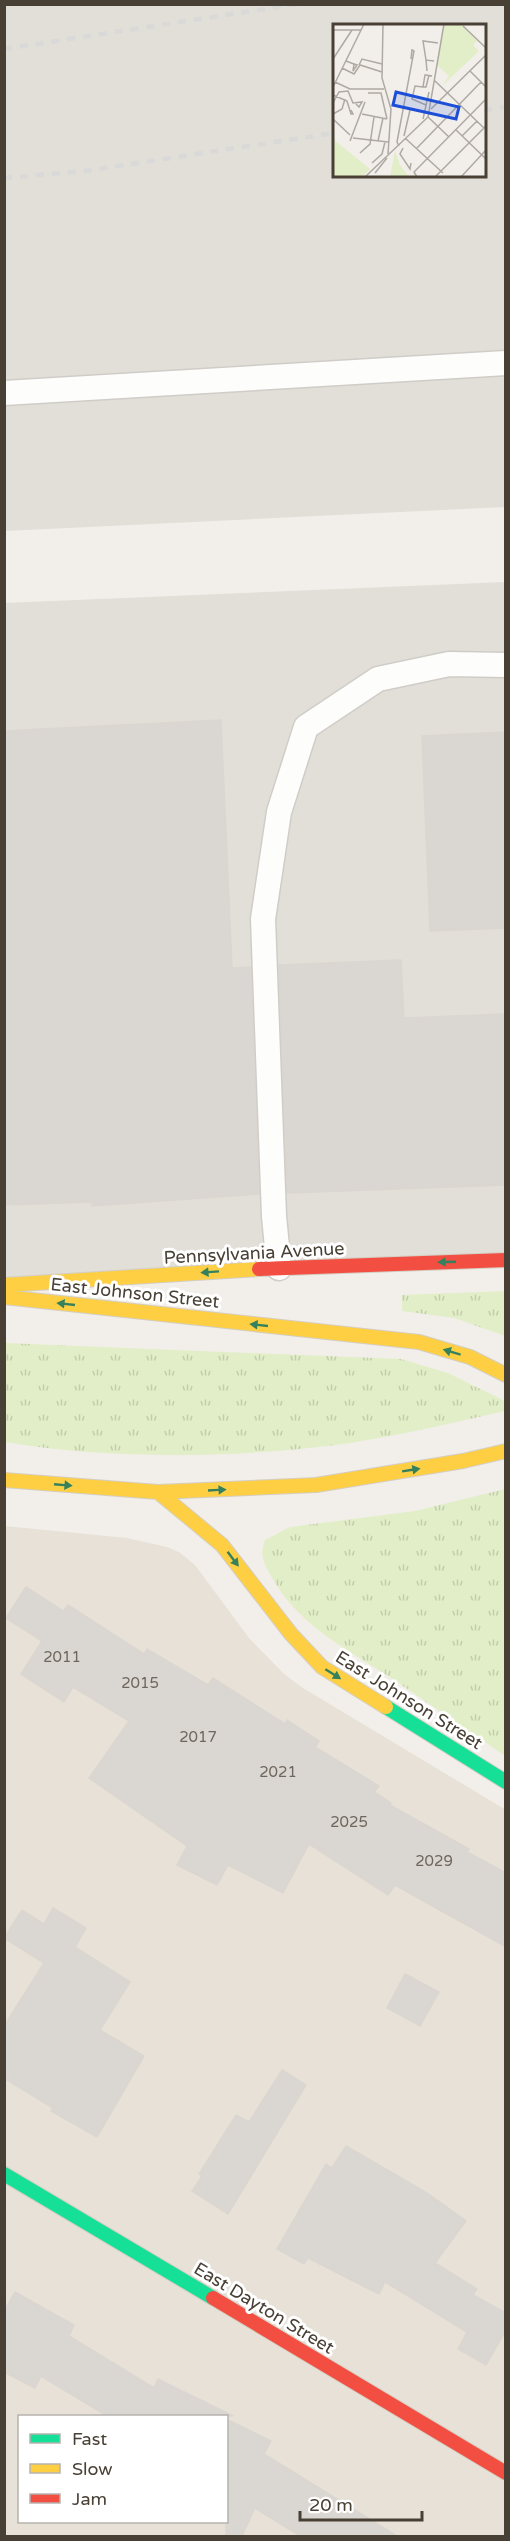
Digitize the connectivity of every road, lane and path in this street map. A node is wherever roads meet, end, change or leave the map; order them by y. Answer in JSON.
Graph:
{"nodes":[{"id":1,"x":506,"y":363,"type":"edge"},
{"id":2,"x":4,"y":393,"type":"edge"},
{"id":3,"x":506,"y":665,"type":"edge"},
{"id":4,"x":506,"y":1260,"type":"edge"},
{"id":5,"x":279,"y":1268,"type":"junction"},
{"id":6,"x":4,"y":1285,"type":"edge"},
{"id":7,"x":4,"y":1297,"type":"edge"},
{"id":8,"x":506,"y":1375,"type":"edge"},
{"id":9,"x":506,"y":1451,"type":"edge"},
{"id":10,"x":4,"y":1480,"type":"edge"},
{"id":11,"x":158,"y":1492,"type":"junction"},
{"id":12,"x":506,"y":1782,"type":"edge"},
{"id":13,"x":4,"y":2174,"type":"edge"},
{"id":14,"x":506,"y":2473,"type":"edge"}],
"edges":[{"from":1,"to":2,"type":"lane"},
{"from":3,"to":5,"type":"lane"},
{"from":4,"to":5,"type":"street","name":"Pennsylvania Avenue","one_way":true},
{"from":5,"to":6,"type":"street","name":"Pennsylvania Avenue","one_way":true},
{"from":8,"to":7,"type":"street","name":"East Johnson Street","one_way":true},
{"from":11,"to":9,"type":"street","one_way":true},
{"from":10,"to":11,"type":"street","one_way":true},
{"from":11,"to":12,"type":"street","name":"East Johnson Street","one_way":true},
{"from":13,"to":14,"type":"street","name":"East Dayton Street"}]}
